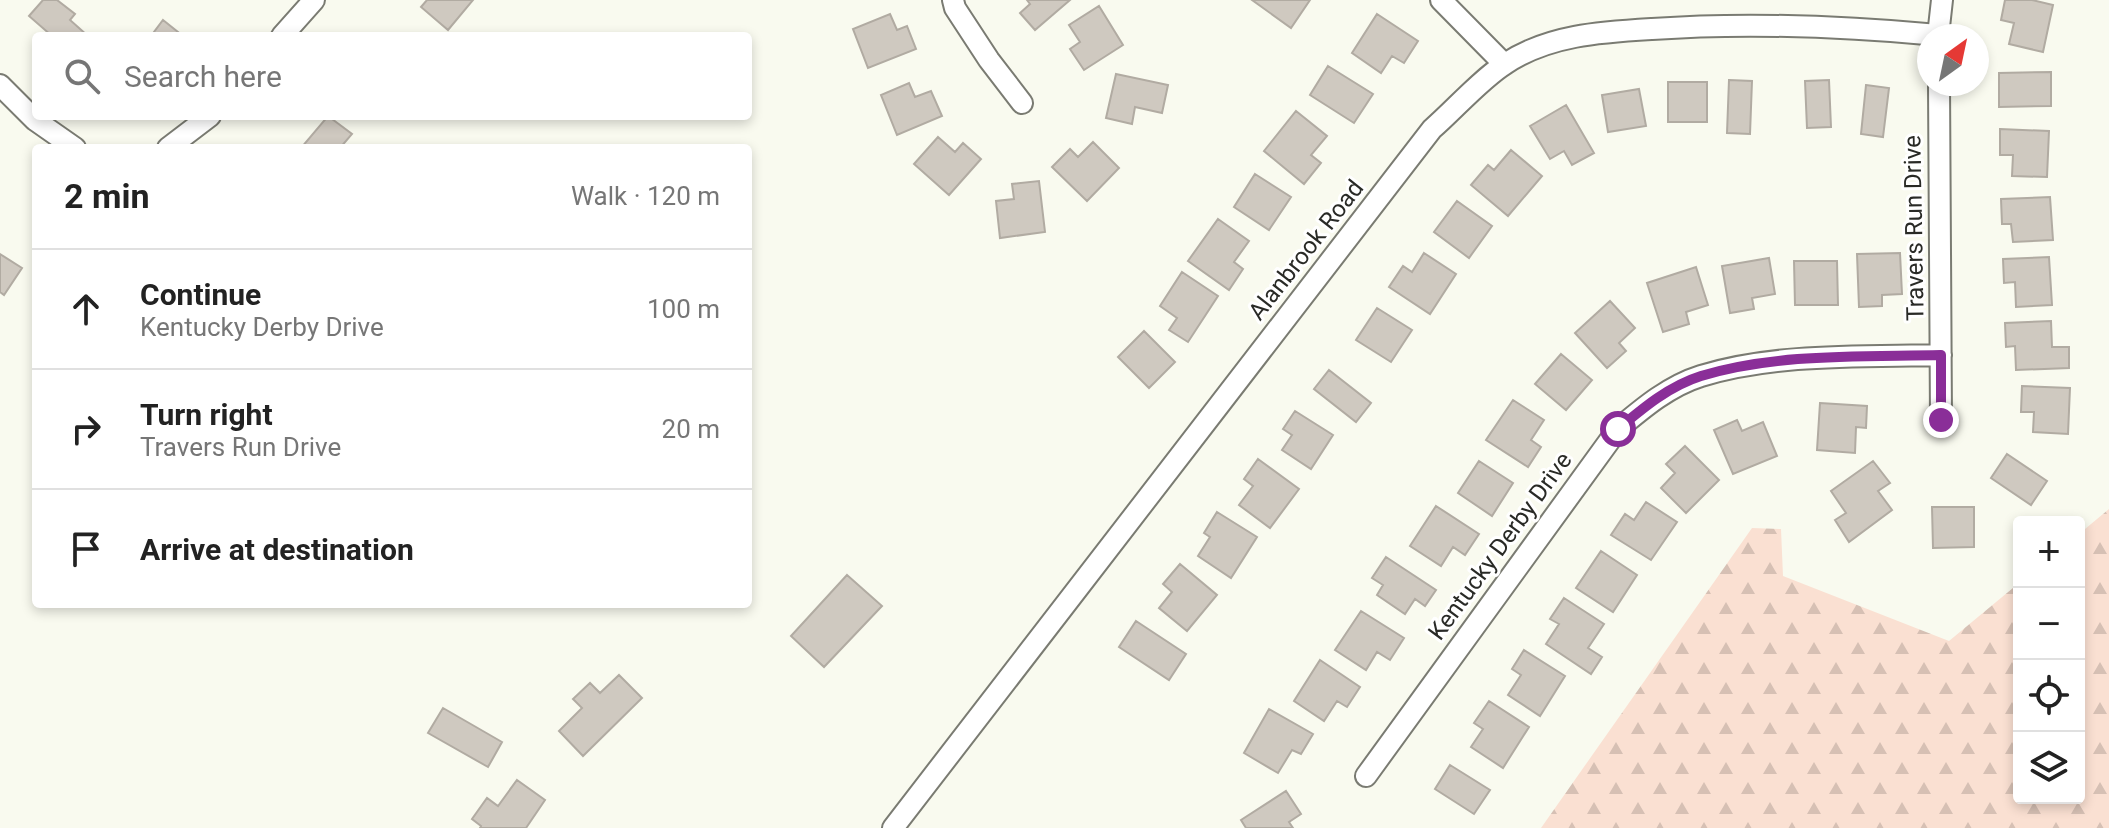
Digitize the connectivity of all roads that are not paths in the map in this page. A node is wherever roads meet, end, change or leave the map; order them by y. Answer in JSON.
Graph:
{"nodes":[{"id":1,"x":314,"y":0,"type":"edge"},
{"id":2,"x":953,"y":0,"type":"edge"},
{"id":3,"x":1441,"y":0,"type":"edge"},
{"id":4,"x":1942,"y":0,"type":"edge"},
{"id":5,"x":1939,"y":24,"type":"edge"},
{"id":6,"x":286,"y":32,"type":"edge"},
{"id":7,"x":1917,"y":33,"type":"edge"},
{"id":8,"x":1504,"y":64,"type":"junction"},
{"id":9,"x":0,"y":85,"type":"edge"},
{"id":10,"x":1939,"y":96,"type":"edge"},
{"id":11,"x":1022,"y":103,"type":"dead end"},
{"id":12,"x":32,"y":117,"type":"edge"},
{"id":13,"x":35,"y":120,"type":"edge"},
{"id":14,"x":205,"y":120,"type":"edge"},
{"id":15,"x":69,"y":144,"type":"edge"},
{"id":16,"x":173,"y":144,"type":"edge"},
{"id":17,"x":1941,"y":355,"type":"junction"},
{"id":18,"x":1941,"y":420,"type":"dead end"},
{"id":19,"x":1366,"y":776,"type":"dead end"},
{"id":20,"x":893,"y":828,"type":"edge"}],
"edges":[{"from":1,"to":6,"type":"street"},
{"from":2,"to":11,"type":"street"},
{"from":3,"to":8,"type":"street"},
{"from":4,"to":5,"type":"street"},
{"from":7,"to":8,"type":"street","name":"Alanbrook Road"},
{"from":8,"to":20,"type":"street","name":"Alanbrook Road"},
{"from":9,"to":12,"type":"street"},
{"from":10,"to":17,"type":"street","name":"Travers Run Drive"},
{"from":13,"to":15,"type":"street"},
{"from":14,"to":16,"type":"street"},
{"from":17,"to":18,"type":"street","name":"Travers Run Drive"},
{"from":17,"to":19,"type":"street","name":"Kentucky Derby Drive"}]}
